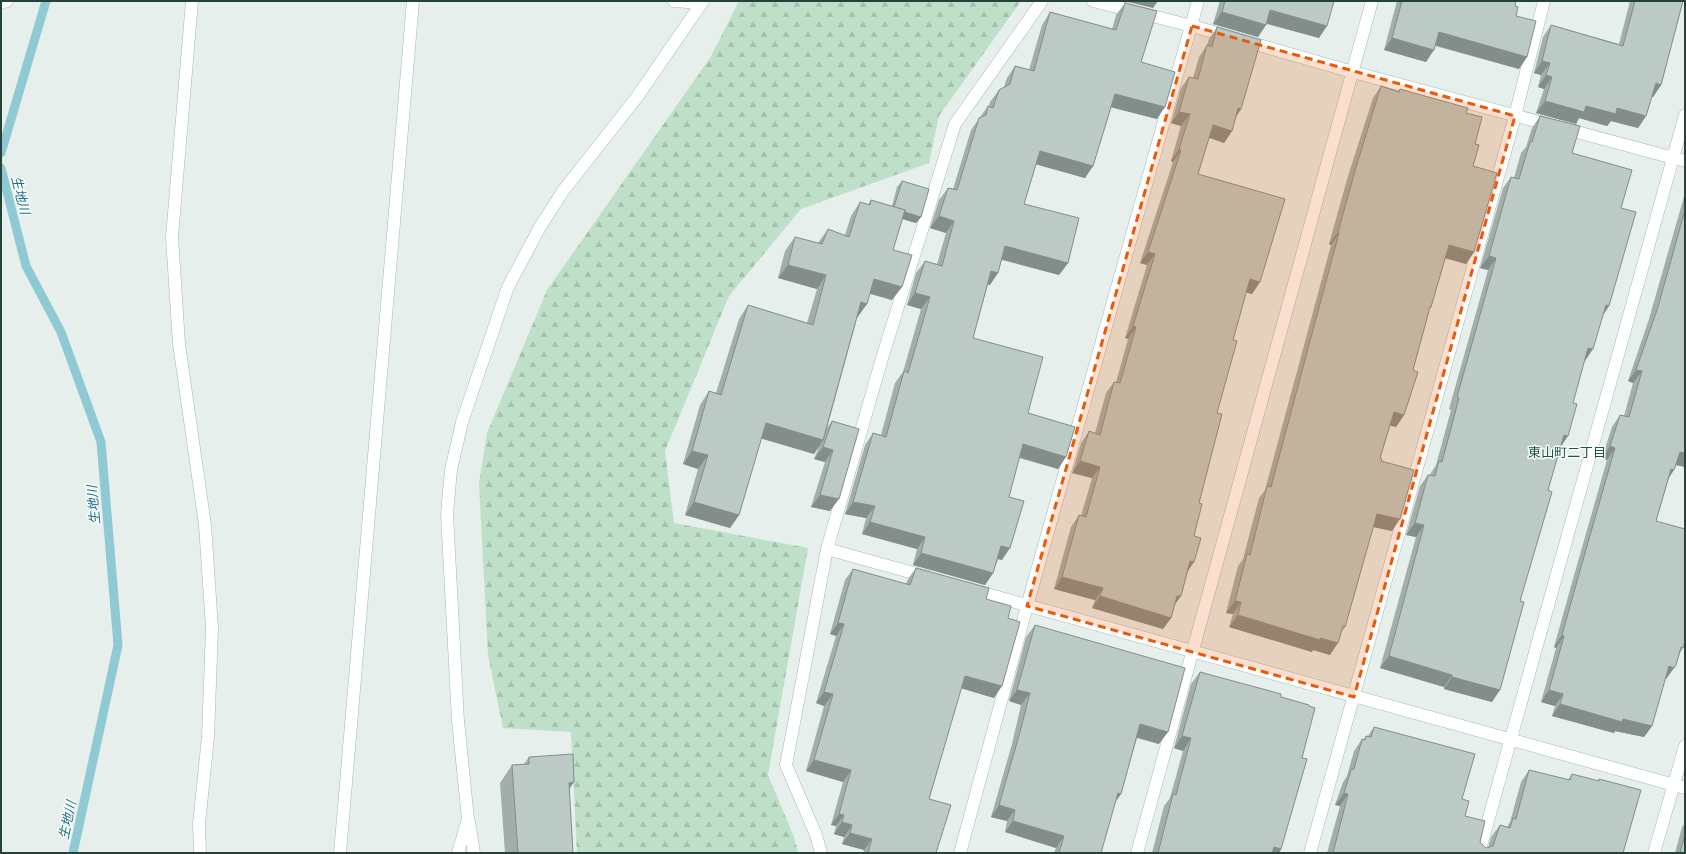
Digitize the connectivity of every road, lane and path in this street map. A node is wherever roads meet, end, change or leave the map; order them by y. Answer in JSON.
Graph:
{"nodes":[{"id":1,"x":7,"y":1,"type":"edge"},
{"id":2,"x":192,"y":1,"type":"edge"},
{"id":3,"x":413,"y":1,"type":"edge"},
{"id":4,"x":674,"y":1,"type":"edge"},
{"id":5,"x":1042,"y":1,"type":"edge"},
{"id":6,"x":1094,"y":1,"type":"edge"},
{"id":7,"x":1198,"y":1,"type":"edge"},
{"id":8,"x":1372,"y":1,"type":"edge"},
{"id":9,"x":1544,"y":1,"type":"edge"},
{"id":10,"x":702,"y":2,"type":"edge"},
{"id":11,"x":1,"y":3,"type":"edge"},
{"id":12,"x":1192,"y":26,"type":"junction"},
{"id":13,"x":1353,"y":72,"type":"junction"},
{"id":14,"x":1685,"y":115,"type":"edge"},
{"id":15,"x":1515,"y":116,"type":"junction"},
{"id":16,"x":1672,"y":157,"type":"junction"},
{"id":17,"x":1685,"y":161,"type":"edge"},
{"id":18,"x":827,"y":549,"type":"junction"},
{"id":19,"x":938,"y":580,"type":"edge"},
{"id":20,"x":960,"y":587,"type":"edge"},
{"id":21,"x":1027,"y":606,"type":"junction"},
{"id":22,"x":1192,"y":651,"type":"junction"},
{"id":23,"x":1354,"y":697,"type":"junction"},
{"id":24,"x":1510,"y":738,"type":"junction"},
{"id":25,"x":1685,"y":746,"type":"edge"},
{"id":26,"x":1680,"y":787,"type":"edge"},
{"id":27,"x":468,"y":819,"type":"junction"},
{"id":28,"x":200,"y":853,"type":"edge"},
{"id":29,"x":340,"y":853,"type":"edge"},
{"id":30,"x":458,"y":853,"type":"edge"},
{"id":31,"x":474,"y":853,"type":"edge"},
{"id":32,"x":821,"y":853,"type":"edge"},
{"id":33,"x":960,"y":853,"type":"edge"},
{"id":34,"x":1137,"y":853,"type":"edge"},
{"id":35,"x":1310,"y":853,"type":"edge"},
{"id":36,"x":1480,"y":853,"type":"edge"},
{"id":37,"x":1654,"y":853,"type":"edge"}],
"edges":[{"from":1,"to":11,"type":"street"},
{"from":2,"to":28,"type":"street"},
{"from":3,"to":29,"type":"street"},
{"from":4,"to":10,"type":"street"},
{"from":5,"to":18,"type":"street"},
{"from":6,"to":12,"type":"street"},
{"from":7,"to":12,"type":"street"},
{"from":8,"to":13,"type":"street"},
{"from":9,"to":15,"type":"street"},
{"from":10,"to":27,"type":"street"},
{"from":12,"to":13,"type":"street"},
{"from":12,"to":21,"type":"street"},
{"from":13,"to":15,"type":"street"},
{"from":13,"to":22,"type":"street"},
{"from":14,"to":16,"type":"street"},
{"from":15,"to":16,"type":"street"},
{"from":15,"to":23,"type":"street"},
{"from":16,"to":17,"type":"street"},
{"from":16,"to":24,"type":"street"},
{"from":18,"to":19,"type":"street"},
{"from":18,"to":32,"type":"street"},
{"from":20,"to":21,"type":"street"},
{"from":21,"to":22,"type":"street"},
{"from":21,"to":33,"type":"street"},
{"from":22,"to":23,"type":"street"},
{"from":22,"to":34,"type":"street"},
{"from":23,"to":24,"type":"street"},
{"from":23,"to":35,"type":"street"},
{"from":24,"to":26,"type":"street"},
{"from":24,"to":36,"type":"street"},
{"from":25,"to":26,"type":"street"},
{"from":26,"to":37,"type":"street"},
{"from":27,"to":30,"type":"street"},
{"from":27,"to":31,"type":"street"}]}
